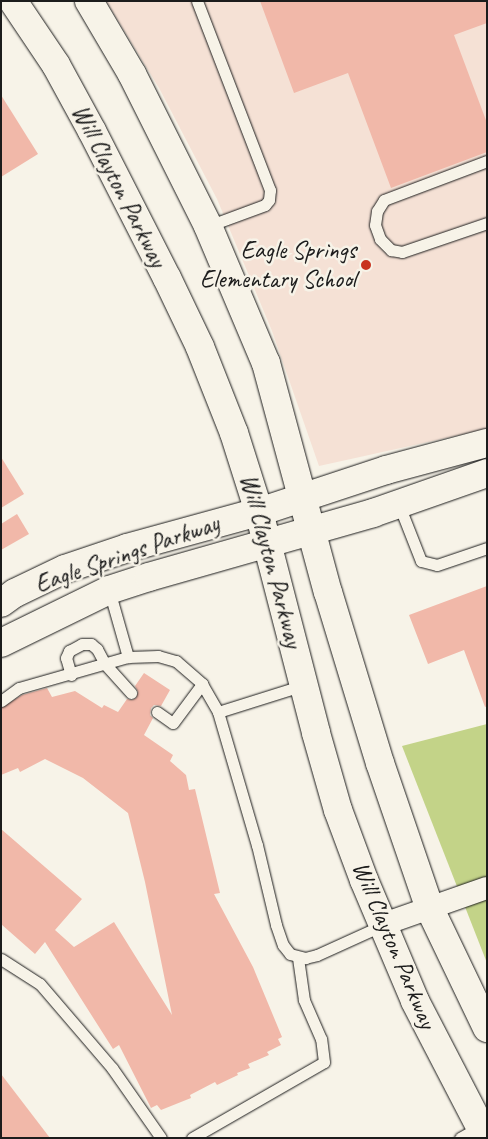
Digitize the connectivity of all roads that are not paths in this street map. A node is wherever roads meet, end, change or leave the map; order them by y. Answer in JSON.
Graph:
{"nodes":[{"id":1,"x":13,"y":1,"type":"edge"},
{"id":2,"x":89,"y":1,"type":"edge"},
{"id":3,"x":197,"y":1,"type":"edge"},
{"id":4,"x":487,"y":161,"type":"edge"},
{"id":5,"x":487,"y":223,"type":"edge"},
{"id":6,"x":208,"y":226,"type":"junction"},
{"id":7,"x":487,"y":443,"type":"edge"},
{"id":8,"x":487,"y":473,"type":"edge"},
{"id":9,"x":303,"y":498,"type":"junction"},
{"id":10,"x":399,"y":505,"type":"junction"},
{"id":11,"x":259,"y":512,"type":"junction"},
{"id":12,"x":312,"y":532,"type":"junction"},
{"id":13,"x":267,"y":544,"type":"junction"},
{"id":14,"x":487,"y":548,"type":"edge"},
{"id":15,"x":109,"y":590,"type":"junction"},
{"id":16,"x":1,"y":603,"type":"edge"},
{"id":17,"x":1,"y":643,"type":"edge"},
{"id":18,"x":128,"y":657,"type":"junction"},
{"id":19,"x":105,"y":664,"type":"junction"},
{"id":20,"x":71,"y":674,"type":"junction"},
{"id":21,"x":202,"y":684,"type":"junction"},
{"id":22,"x":304,"y":685,"type":"junction"},
{"id":23,"x":131,"y":693,"type":"dead end"},
{"id":24,"x":1,"y":701,"type":"edge"},
{"id":25,"x":157,"y":712,"type":"dead end"},
{"id":26,"x":218,"y":712,"type":"junction"},
{"id":27,"x":487,"y":888,"type":"edge"},
{"id":28,"x":430,"y":909,"type":"junction"},
{"id":29,"x":384,"y":924,"type":"junction"},
{"id":30,"x":298,"y":958,"type":"junction"},
{"id":31,"x":1,"y":959,"type":"edge"},
{"id":32,"x":487,"y":1028,"type":"edge"},
{"id":33,"x":475,"y":1134,"type":"edge"},
{"id":34,"x":162,"y":1138,"type":"edge"},
{"id":35,"x":192,"y":1138,"type":"edge"}],
"edges":[{"from":1,"to":11,"type":"main road","name":"Will Clayton Parkway"},
{"from":2,"to":6,"type":"main road","name":"Will Clayton Parkway"},
{"from":3,"to":6,"type":"lane"},
{"from":4,"to":5,"type":"lane"},
{"from":6,"to":9,"type":"main road","name":"Will Clayton Parkway"},
{"from":7,"to":9,"type":"main road","name":"Eagle Springs Parkway"},
{"from":8,"to":10,"type":"main road","name":"Eagle Springs Parkway"},
{"from":9,"to":11,"type":"main road","name":"Eagle Springs Parkway"},
{"from":9,"to":12,"type":"main road","name":"Will Clayton Parkway"},
{"from":10,"to":12,"type":"main road","name":"Eagle Springs Parkway"},
{"from":10,"to":14,"type":"lane"},
{"from":11,"to":13,"type":"main road","name":"Will Clayton Parkway"},
{"from":11,"to":16,"type":"main road","name":"Eagle Springs Parkway"},
{"from":12,"to":13,"type":"main road","name":"Eagle Springs Parkway"},
{"from":12,"to":28,"type":"main road","name":"Will Clayton Parkway"},
{"from":13,"to":15,"type":"main road","name":"Eagle Springs Parkway"},
{"from":13,"to":22,"type":"main road","name":"Will Clayton Parkway"},
{"from":15,"to":17,"type":"main road","name":"Eagle Springs Parkway"},
{"from":15,"to":18,"type":"lane"},
{"from":18,"to":19,"type":"lane"},
{"from":18,"to":21,"type":"lane"},
{"from":19,"to":20,"type":"lane"},
{"from":19,"to":20,"type":"lane"},
{"from":19,"to":23,"type":"lane"},
{"from":20,"to":24,"type":"lane"},
{"from":21,"to":25,"type":"lane"},
{"from":21,"to":26,"type":"lane"},
{"from":22,"to":26,"type":"lane"},
{"from":22,"to":29,"type":"main road","name":"Will Clayton Parkway"},
{"from":26,"to":30,"type":"lane"},
{"from":27,"to":28,"type":"street"},
{"from":28,"to":29,"type":"street"},
{"from":28,"to":32,"type":"main road","name":"Will Clayton Parkway"},
{"from":29,"to":30,"type":"lane"},
{"from":29,"to":33,"type":"main road","name":"Will Clayton Parkway"},
{"from":30,"to":35,"type":"lane"},
{"from":31,"to":34,"type":"lane"}]}
